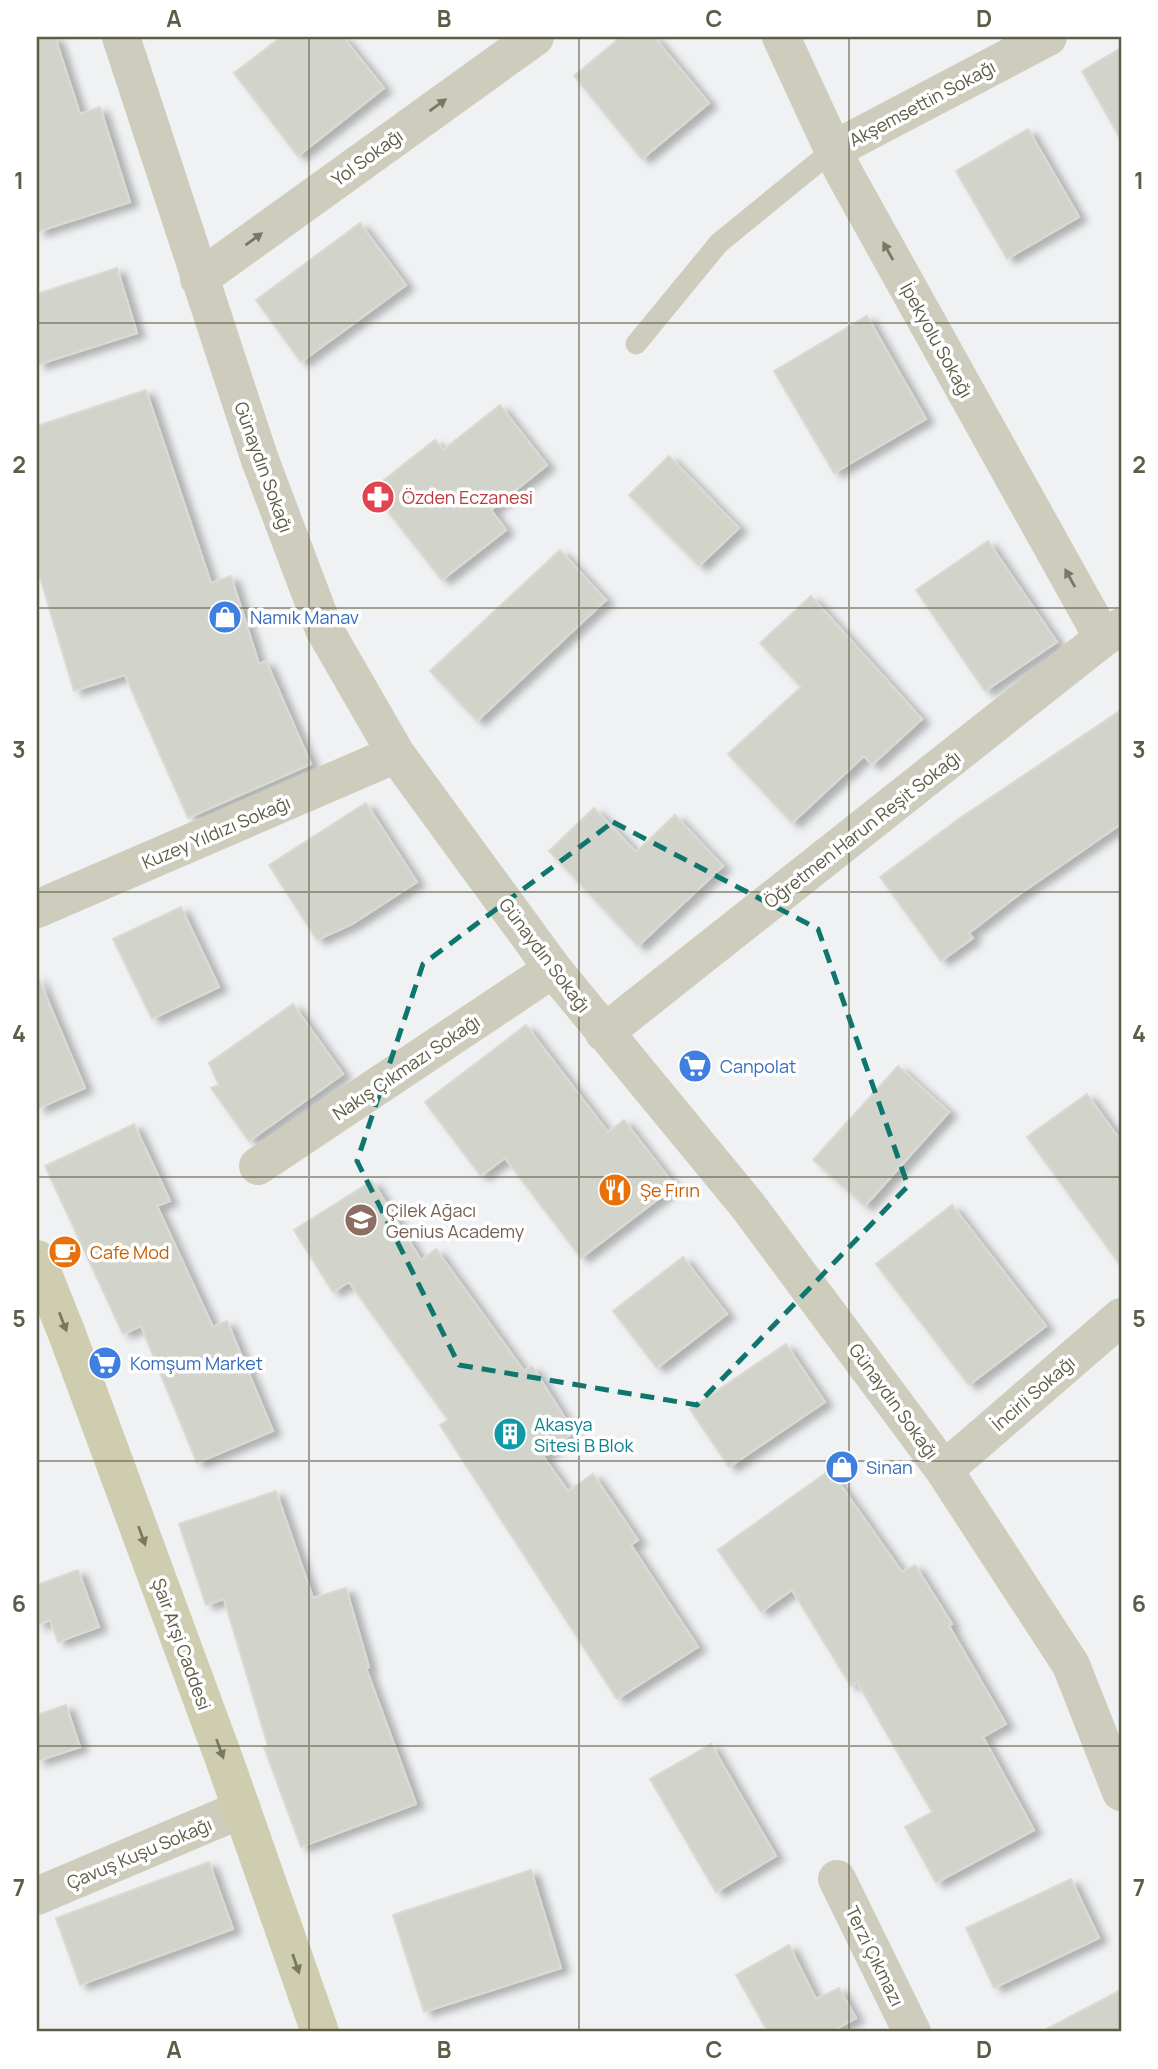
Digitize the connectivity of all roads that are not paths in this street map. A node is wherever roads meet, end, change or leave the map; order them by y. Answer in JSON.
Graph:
{"nodes":[{"id":1,"x":121,"y":37,"type":"edge"},
{"id":2,"x":535,"y":37,"type":"edge"},
{"id":3,"x":781,"y":37,"type":"edge"},
{"id":4,"x":1048,"y":37,"type":"edge"},
{"id":5,"x":833,"y":150,"type":"junction"},
{"id":6,"x":199,"y":279,"type":"junction"},
{"id":7,"x":636,"y":344,"type":"dead end"},
{"id":8,"x":1112,"y":632,"type":"edge"},
{"id":9,"x":396,"y":754,"type":"junction"},
{"id":10,"x":37,"y":909,"type":"edge"},
{"id":11,"x":553,"y":969,"type":"junction"},
{"id":12,"x":604,"y":1033,"type":"junction"},
{"id":13,"x":258,"y":1166,"type":"dead end"},
{"id":14,"x":37,"y":1259,"type":"edge"},
{"id":15,"x":1121,"y":1317,"type":"edge"},
{"id":16,"x":944,"y":1470,"type":"junction"},
{"id":17,"x":1121,"y":1792,"type":"edge"},
{"id":18,"x":242,"y":1810,"type":"junction"},
{"id":19,"x":837,"y":1879,"type":"dead end"},
{"id":20,"x":37,"y":1896,"type":"edge"},
{"id":21,"x":320,"y":2032,"type":"edge"},
{"id":22,"x":912,"y":2032,"type":"edge"}],
"edges":[{"from":1,"to":6,"type":"street","name":"Günaydın Sokağı"},
{"from":6,"to":2,"type":"street","name":"Yol Sokağı","one_way":true},
{"from":3,"to":5,"type":"street","name":"İpekyolu Sokağı"},
{"from":4,"to":5,"type":"street","name":"Akşemsettin Sokağı"},
{"from":5,"to":7,"type":"lane"},
{"from":8,"to":5,"type":"street","name":"İpekyolu Sokağı","one_way":true},
{"from":6,"to":9,"type":"street","name":"Günaydın Sokağı"},
{"from":8,"to":12,"type":"street","name":"Öğretmen Harun Reşit Sokağı"},
{"from":9,"to":10,"type":"street","name":"Kuzey Yıldızı Sokağı"},
{"from":9,"to":11,"type":"street","name":"Günaydın Sokağı"},
{"from":11,"to":12,"type":"street","name":"Günaydın Sokağı"},
{"from":11,"to":13,"type":"street","name":"Nakış Çıkmazı Sokağı"},
{"from":12,"to":16,"type":"street","name":"Günaydın Sokağı"},
{"from":14,"to":18,"type":"main road","name":"Şair Arşi Caddesi","one_way":true},
{"from":15,"to":16,"type":"street","name":"İncirli Sokağı"},
{"from":16,"to":17,"type":"street","name":"Günaydın Sokağı"},
{"from":18,"to":20,"type":"street","name":"Çavuş Kuşu Sokağı"},
{"from":18,"to":21,"type":"main road","name":"Şair Arşi Caddesi","one_way":true},
{"from":19,"to":22,"type":"street","name":"Terzi Çıkmazı"}]}
